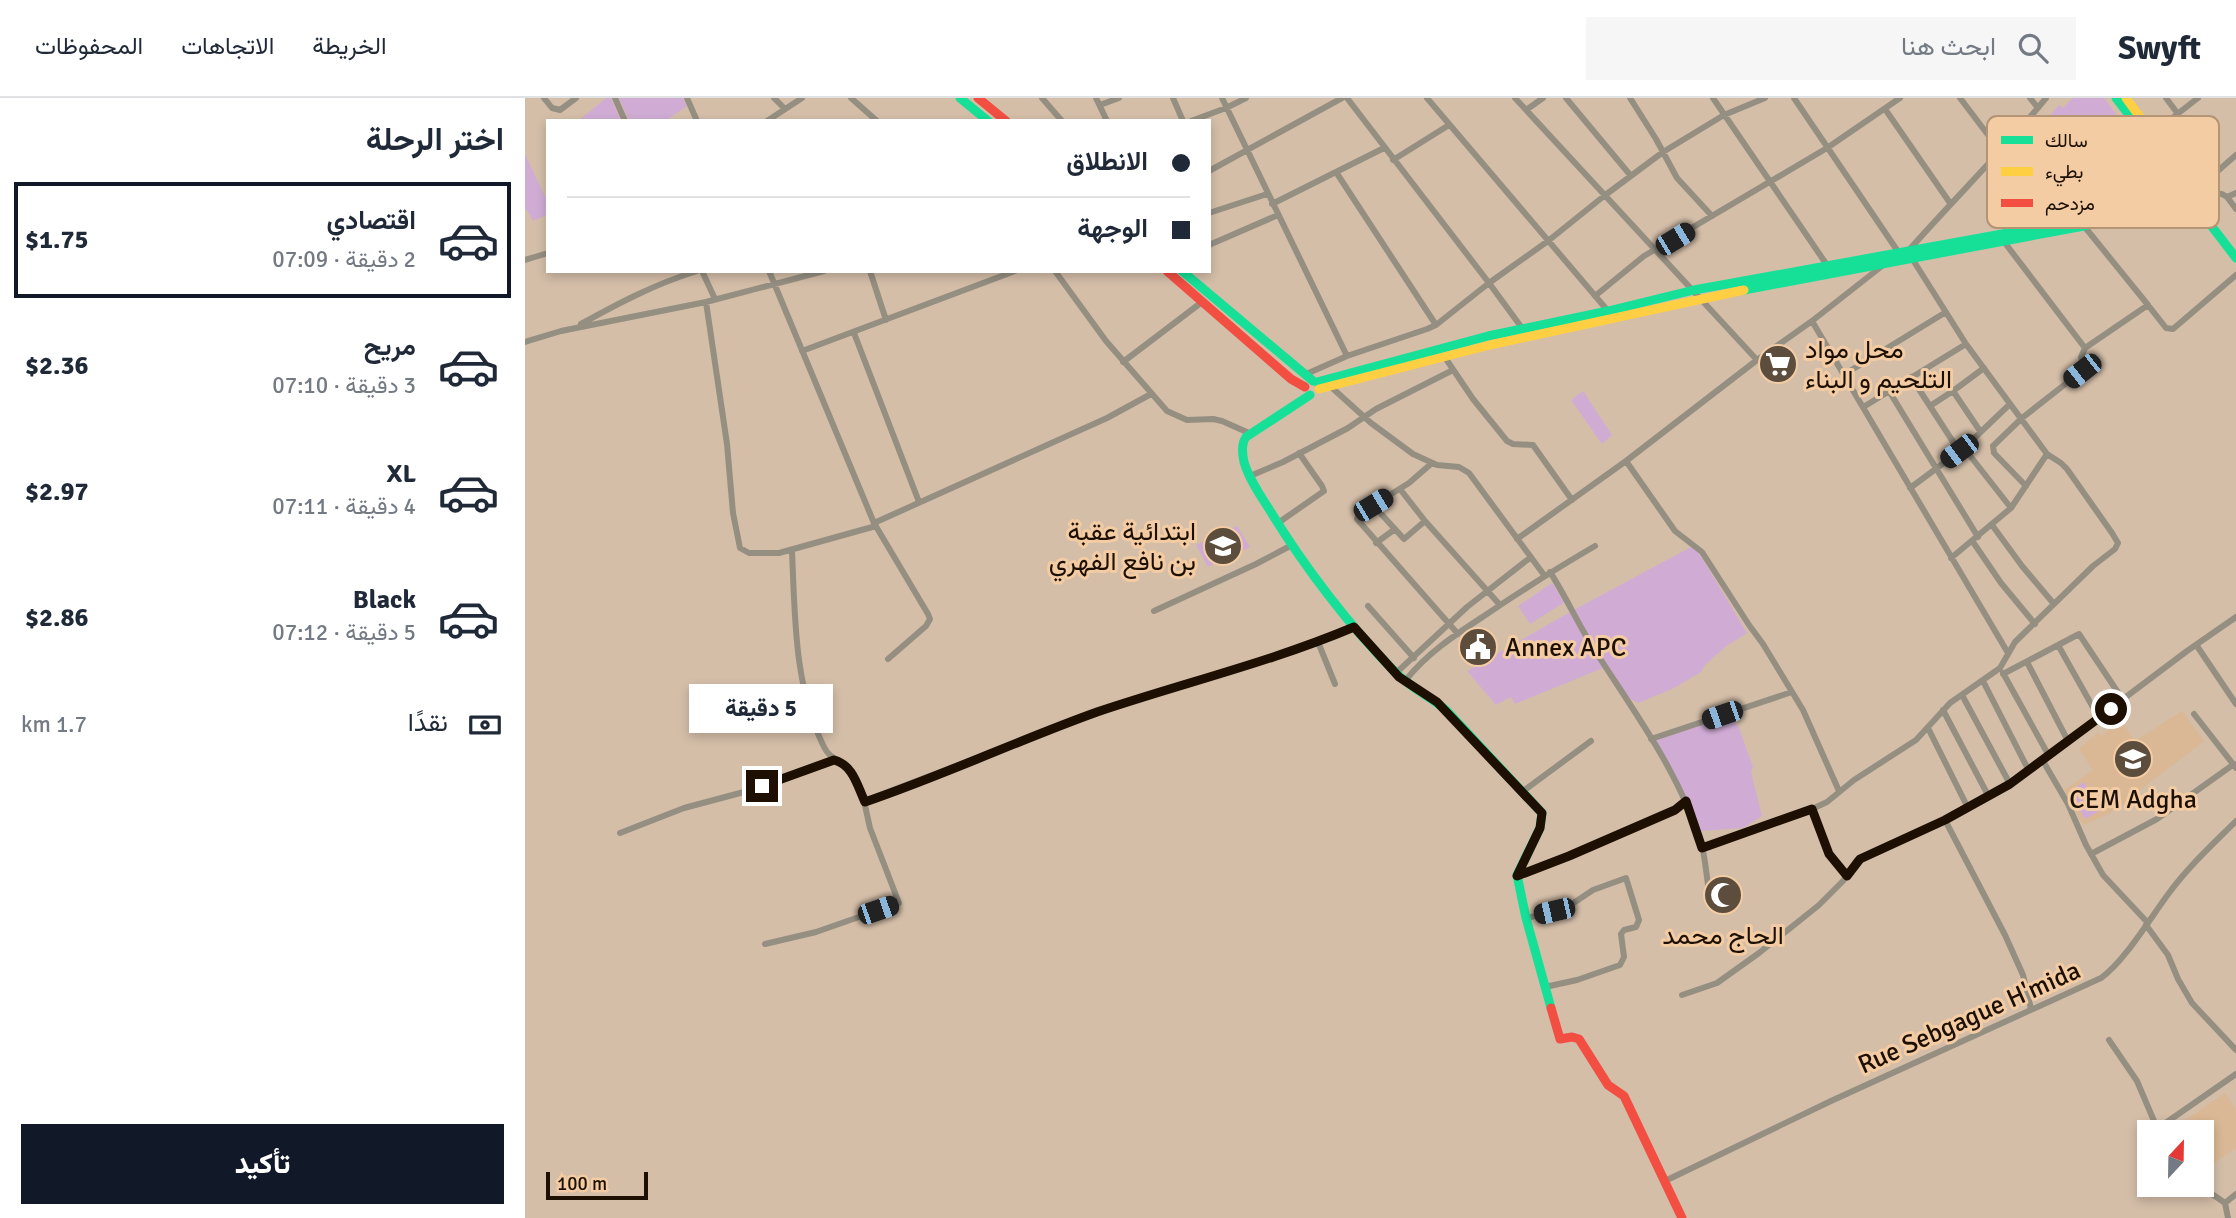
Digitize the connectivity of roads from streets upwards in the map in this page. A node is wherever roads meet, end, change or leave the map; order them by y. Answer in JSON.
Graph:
{"nodes":[{"id":1,"x":544,"y":98,"type":"edge"},
{"id":2,"x":576,"y":98,"type":"edge"},
{"id":3,"x":615,"y":98,"type":"edge"},
{"id":4,"x":687,"y":98,"type":"edge"},
{"id":5,"x":774,"y":98,"type":"edge"},
{"id":6,"x":802,"y":98,"type":"edge"},
{"id":7,"x":851,"y":98,"type":"edge"},
{"id":8,"x":960,"y":98,"type":"edge"},
{"id":9,"x":978,"y":98,"type":"edge"},
{"id":10,"x":1042,"y":98,"type":"edge"},
{"id":11,"x":1119,"y":98,"type":"edge"},
{"id":12,"x":1173,"y":98,"type":"edge"},
{"id":13,"x":1222,"y":98,"type":"edge"},
{"id":14,"x":1246,"y":98,"type":"edge"},
{"id":15,"x":1344,"y":98,"type":"edge"},
{"id":16,"x":1427,"y":98,"type":"edge"},
{"id":17,"x":1515,"y":98,"type":"edge"},
{"id":18,"x":1543,"y":98,"type":"edge"},
{"id":19,"x":1566,"y":98,"type":"edge"},
{"id":20,"x":1630,"y":98,"type":"edge"},
{"id":21,"x":1713,"y":98,"type":"edge"},
{"id":22,"x":1765,"y":98,"type":"edge"},
{"id":23,"x":1794,"y":98,"type":"edge"},
{"id":24,"x":1900,"y":98,"type":"edge"},
{"id":25,"x":1960,"y":98,"type":"edge"},
{"id":26,"x":2030,"y":98,"type":"edge"},
{"id":27,"x":2046,"y":98,"type":"edge"},
{"id":28,"x":2116,"y":98,"type":"edge"},
{"id":29,"x":2126,"y":98,"type":"edge"},
{"id":30,"x":2166,"y":98,"type":"edge"},
{"id":31,"x":2198,"y":98,"type":"edge"},
{"id":32,"x":1098,"y":102,"type":"edge"},
{"id":33,"x":1226,"y":108,"type":"junction"},
{"id":34,"x":2038,"y":108,"type":"junction"},
{"id":35,"x":785,"y":109,"type":"junction"},
{"id":36,"x":1885,"y":109,"type":"junction"},
{"id":37,"x":1526,"y":110,"type":"junction"},
{"id":38,"x":2178,"y":114,"type":"junction"},
{"id":39,"x":1724,"y":115,"type":"junction"},
{"id":40,"x":2031,"y":116,"type":"edge"},
{"id":41,"x":2131,"y":116,"type":"edge"},
{"id":42,"x":2140,"y":116,"type":"edge"},
{"id":43,"x":2175,"y":116,"type":"edge"},
{"id":44,"x":624,"y":119,"type":"edge"},
{"id":45,"x":696,"y":119,"type":"edge"},
{"id":46,"x":770,"y":119,"type":"edge"},
{"id":47,"x":875,"y":119,"type":"edge"},
{"id":48,"x":986,"y":119,"type":"edge"},
{"id":49,"x":1004,"y":119,"type":"edge"},
{"id":50,"x":1060,"y":119,"type":"edge"},
{"id":51,"x":1106,"y":119,"type":"edge"},
{"id":52,"x":1182,"y":119,"type":"edge"},
{"id":53,"x":1196,"y":119,"type":"edge"},
{"id":54,"x":1449,"y":125,"type":"junction"},
{"id":55,"x":1987,"y":137,"type":"edge"},
{"id":56,"x":1384,"y":148,"type":"junction"},
{"id":57,"x":1827,"y":148,"type":"junction"},
{"id":58,"x":1248,"y":150,"type":"junction"},
{"id":59,"x":1663,"y":152,"type":"junction"},
{"id":60,"x":2236,"y":155,"type":"edge"},
{"id":61,"x":1394,"y":160,"type":"junction"},
{"id":62,"x":1987,"y":166,"type":"edge"},
{"id":63,"x":2219,"y":169,"type":"edge"},
{"id":64,"x":1211,"y":171,"type":"edge"},
{"id":65,"x":1336,"y":172,"type":"junction"},
{"id":66,"x":1632,"y":176,"type":"junction"},
{"id":67,"x":1770,"y":183,"type":"junction"},
{"id":68,"x":2236,"y":192,"type":"edge"},
{"id":69,"x":1267,"y":194,"type":"junction"},
{"id":70,"x":2219,"y":194,"type":"edge"},
{"id":71,"x":1604,"y":196,"type":"junction"},
{"id":72,"x":2227,"y":197,"type":"junction"},
{"id":73,"x":1950,"y":203,"type":"junction"},
{"id":74,"x":1272,"y":204,"type":"junction"},
{"id":75,"x":2236,"y":209,"type":"edge"},
{"id":76,"x":1211,"y":212,"type":"edge"},
{"id":77,"x":1277,"y":215,"type":"junction"},
{"id":78,"x":1712,"y":216,"type":"junction"},
{"id":79,"x":2030,"y":228,"type":"edge"},
{"id":80,"x":2075,"y":228,"type":"edge"},
{"id":81,"x":2086,"y":228,"type":"edge"},
{"id":82,"x":2218,"y":228,"type":"edge"},
{"id":83,"x":1548,"y":241,"type":"junction"},
{"id":84,"x":2227,"y":241,"type":"junction"},
{"id":85,"x":1211,"y":243,"type":"edge"},
{"id":86,"x":2005,"y":243,"type":"junction"},
{"id":87,"x":2236,"y":248,"type":"edge"},
{"id":88,"x":1656,"y":250,"type":"junction"},
{"id":89,"x":1909,"y":250,"type":"junction"},
{"id":90,"x":1897,"y":252,"type":"junction"},
{"id":91,"x":546,"y":254,"type":"edge"},
{"id":92,"x":2236,"y":258,"type":"edge"},
{"id":93,"x":525,"y":260,"type":"edge"},
{"id":94,"x":1913,"y":260,"type":"junction"},
{"id":95,"x":1884,"y":264,"type":"junction"},
{"id":96,"x":1829,"y":269,"type":"junction"},
{"id":97,"x":691,"y":273,"type":"edge"},
{"id":98,"x":703,"y":273,"type":"edge"},
{"id":99,"x":770,"y":273,"type":"edge"},
{"id":100,"x":817,"y":273,"type":"edge"},
{"id":101,"x":871,"y":273,"type":"edge"},
{"id":102,"x":1010,"y":273,"type":"edge"},
{"id":103,"x":1056,"y":273,"type":"edge"},
{"id":104,"x":1169,"y":273,"type":"edge"},
{"id":105,"x":1184,"y":273,"type":"edge"},
{"id":106,"x":2236,"y":275,"type":"edge"},
{"id":107,"x":1489,"y":283,"type":"junction"},
{"id":108,"x":775,"y":286,"type":"junction"},
{"id":109,"x":1694,"y":290,"type":"junction"},
{"id":110,"x":1595,"y":296,"type":"junction"},
{"id":111,"x":1702,"y":298,"type":"junction"},
{"id":112,"x":715,"y":299,"type":"junction"},
{"id":113,"x":706,"y":302,"type":"junction"},
{"id":114,"x":1202,"y":302,"type":"junction"},
{"id":115,"x":2148,"y":305,"type":"junction"},
{"id":116,"x":1608,"y":311,"type":"junction"},
{"id":117,"x":1946,"y":312,"type":"junction"},
{"id":118,"x":886,"y":320,"type":"junction"},
{"id":119,"x":1812,"y":321,"type":"junction"},
{"id":120,"x":1436,"y":325,"type":"junction"},
{"id":121,"x":573,"y":328,"type":"junction"},
{"id":122,"x":1522,"y":328,"type":"junction"},
{"id":123,"x":854,"y":333,"type":"junction"},
{"id":124,"x":1489,"y":341,"type":"junction"},
{"id":125,"x":525,"y":342,"type":"edge"},
{"id":126,"x":1966,"y":344,"type":"junction"},
{"id":127,"x":2085,"y":348,"type":"junction"},
{"id":128,"x":802,"y":351,"type":"junction"},
{"id":129,"x":1347,"y":356,"type":"junction"},
{"id":130,"x":1444,"y":356,"type":"junction"},
{"id":131,"x":1757,"y":360,"type":"junction"},
{"id":132,"x":1123,"y":362,"type":"junction"},
{"id":133,"x":1984,"y":368,"type":"junction"},
{"id":134,"x":1453,"y":370,"type":"junction"},
{"id":135,"x":1845,"y":374,"type":"junction"},
{"id":136,"x":1911,"y":377,"type":"junction"},
{"id":137,"x":1314,"y":382,"type":"junction"},
{"id":138,"x":1330,"y":386,"type":"junction"},
{"id":139,"x":1308,"y":391,"type":"junction"},
{"id":140,"x":1889,"y":391,"type":"junction"},
{"id":141,"x":1954,"y":391,"type":"junction"},
{"id":142,"x":1151,"y":394,"type":"junction"},
{"id":143,"x":2010,"y":404,"type":"junction"},
{"id":144,"x":1930,"y":406,"type":"junction"},
{"id":145,"x":1865,"y":407,"type":"junction"},
{"id":146,"x":1364,"y":416,"type":"junction"},
{"id":147,"x":2022,"y":418,"type":"junction"},
{"id":148,"x":1980,"y":430,"type":"junction"},
{"id":149,"x":1249,"y":433,"type":"junction"},
{"id":150,"x":1962,"y":449,"type":"junction"},
{"id":151,"x":1299,"y":453,"type":"junction"},
{"id":152,"x":2047,"y":454,"type":"junction"},
{"id":153,"x":1626,"y":461,"type":"junction"},
{"id":154,"x":1432,"y":463,"type":"junction"},
{"id":155,"x":1935,"y":469,"type":"junction"},
{"id":156,"x":1250,"y":476,"type":"junction"},
{"id":157,"x":2026,"y":486,"type":"junction"},
{"id":158,"x":1910,"y":488,"type":"junction"},
{"id":159,"x":1400,"y":489,"type":"junction"},
{"id":160,"x":1572,"y":500,"type":"junction"},
{"id":161,"x":919,"y":502,"type":"junction"},
{"id":162,"x":1373,"y":505,"type":"junction"},
{"id":163,"x":2011,"y":508,"type":"junction"},
{"id":164,"x":1425,"y":521,"type":"junction"},
{"id":165,"x":1278,"y":523,"type":"junction"},
{"id":166,"x":875,"y":524,"type":"junction"},
{"id":167,"x":1992,"y":525,"type":"junction"},
{"id":168,"x":1395,"y":529,"type":"junction"},
{"id":169,"x":1517,"y":540,"type":"junction"},
{"id":170,"x":1975,"y":540,"type":"junction"},
{"id":171,"x":1376,"y":543,"type":"junction"},
{"id":172,"x":1292,"y":545,"type":"junction"},
{"id":173,"x":1595,"y":546,"type":"dead end"},
{"id":174,"x":792,"y":551,"type":"junction"},
{"id":175,"x":1531,"y":557,"type":"junction"},
{"id":176,"x":1951,"y":558,"type":"junction"},
{"id":177,"x":1547,"y":573,"type":"junction"},
{"id":178,"x":1487,"y":590,"type":"junction"},
{"id":179,"x":2054,"y":604,"type":"junction"},
{"id":180,"x":1500,"y":605,"type":"junction"},
{"id":181,"x":1368,"y":606,"type":"dead end"},
{"id":182,"x":1154,"y":611,"type":"dead end"},
{"id":183,"x":2236,"y":617,"type":"edge"},
{"id":184,"x":1447,"y":624,"type":"junction"},
{"id":185,"x":2035,"y":624,"type":"junction"},
{"id":186,"x":1354,"y":627,"type":"junction"},
{"id":187,"x":1458,"y":634,"type":"junction"},
{"id":188,"x":1318,"y":642,"type":"junction"},
{"id":189,"x":2058,"y":645,"type":"junction"},
{"id":190,"x":2197,"y":646,"type":"junction"},
{"id":191,"x":2007,"y":653,"type":"junction"},
{"id":192,"x":1414,"y":658,"type":"junction"},
{"id":193,"x":888,"y":659,"type":"dead end"},
{"id":194,"x":2027,"y":662,"type":"junction"},
{"id":195,"x":2001,"y":671,"type":"junction"},
{"id":196,"x":1396,"y":673,"type":"junction"},
{"id":197,"x":1405,"y":681,"type":"junction"},
{"id":198,"x":1983,"y":681,"type":"junction"},
{"id":199,"x":1335,"y":684,"type":"dead end"},
{"id":200,"x":1792,"y":691,"type":"junction"},
{"id":201,"x":1962,"y":695,"type":"junction"},
{"id":202,"x":2123,"y":700,"type":"junction"},
{"id":203,"x":2236,"y":704,"type":"edge"},
{"id":204,"x":1943,"y":710,"type":"junction"},
{"id":205,"x":2194,"y":713,"type":"dead end"},
{"id":206,"x":2099,"y":718,"type":"junction"},
{"id":207,"x":1928,"y":728,"type":"junction"},
{"id":208,"x":1651,"y":740,"type":"junction"},
{"id":209,"x":1591,"y":741,"type":"dead end"},
{"id":210,"x":2068,"y":741,"type":"junction"},
{"id":211,"x":2046,"y":758,"type":"junction"},
{"id":212,"x":834,"y":760,"type":"junction"},
{"id":213,"x":2235,"y":766,"type":"edge"},
{"id":214,"x":2029,"y":771,"type":"junction"},
{"id":215,"x":2010,"y":784,"type":"junction"},
{"id":216,"x":1522,"y":792,"type":"junction"},
{"id":217,"x":1839,"y":792,"type":"junction"},
{"id":218,"x":1989,"y":797,"type":"junction"},
{"id":219,"x":1686,"y":801,"type":"junction"},
{"id":220,"x":865,"y":802,"type":"junction"},
{"id":221,"x":1968,"y":808,"type":"junction"},
{"id":222,"x":1812,"y":809,"type":"junction"},
{"id":223,"x":1945,"y":820,"type":"junction"},
{"id":224,"x":2236,"y":821,"type":"edge"},
{"id":225,"x":620,"y":833,"type":"dead end"},
{"id":226,"x":1702,"y":848,"type":"junction"},
{"id":227,"x":2091,"y":854,"type":"junction"},
{"id":228,"x":1517,"y":876,"type":"junction"},
{"id":229,"x":1847,"y":876,"type":"junction"},
{"id":230,"x":1710,"y":899,"type":"dead end"},
{"id":231,"x":1526,"y":918,"type":"junction"},
{"id":232,"x":2147,"y":924,"type":"junction"},
{"id":233,"x":765,"y":944,"type":"dead end"},
{"id":234,"x":1545,"y":986,"type":"junction"},
{"id":235,"x":1682,"y":995,"type":"dead end"},
{"id":236,"x":2031,"y":1009,"type":"junction"},
{"id":237,"x":2109,"y":1040,"type":"dead end"},
{"id":238,"x":2236,"y":1050,"type":"edge"},
{"id":239,"x":2236,"y":1074,"type":"edge"},
{"id":240,"x":2153,"y":1120,"type":"edge"},
{"id":241,"x":2170,"y":1120,"type":"edge"},
{"id":242,"x":1665,"y":1181,"type":"junction"},
{"id":243,"x":2236,"y":1194,"type":"edge"},
{"id":244,"x":2214,"y":1195,"type":"edge"},
{"id":245,"x":2225,"y":1203,"type":"junction"},
{"id":246,"x":1682,"y":1218,"type":"edge"},
{"id":247,"x":2228,"y":1218,"type":"edge"}],
"edges":[{"from":1,"to":2,"type":"street"},
{"from":3,"to":44,"type":"street"},
{"from":4,"to":45,"type":"street"},
{"from":5,"to":35,"type":"street"},
{"from":6,"to":35,"type":"street"},
{"from":7,"to":47,"type":"street"},
{"from":8,"to":48,"type":"street"},
{"from":9,"to":49,"type":"street"},
{"from":10,"to":50,"type":"street"},
{"from":11,"to":32,"type":"street"},
{"from":12,"to":52,"type":"street"},
{"from":13,"to":33,"type":"street"},
{"from":14,"to":33,"type":"street"},
{"from":15,"to":56,"type":"street"},
{"from":15,"to":58,"type":"street"},
{"from":16,"to":54,"type":"street"},
{"from":17,"to":37,"type":"street"},
{"from":18,"to":37,"type":"street"},
{"from":19,"to":66,"type":"street"},
{"from":20,"to":59,"type":"street"},
{"from":21,"to":39,"type":"street"},
{"from":22,"to":39,"type":"street"},
{"from":23,"to":57,"type":"street"},
{"from":24,"to":36,"type":"street"},
{"from":25,"to":55,"type":"street"},
{"from":26,"to":34,"type":"street"},
{"from":27,"to":34,"type":"street"},
{"from":28,"to":41,"type":"street"},
{"from":29,"to":42,"type":"street"},
{"from":30,"to":38,"type":"street"},
{"from":31,"to":38,"type":"street"},
{"from":32,"to":51,"type":"street"},
{"from":33,"to":53,"type":"street"},
{"from":33,"to":58,"type":"street"},
{"from":34,"to":40,"type":"street"},
{"from":35,"to":46,"type":"street"},
{"from":36,"to":57,"type":"street"},
{"from":36,"to":73,"type":"street"},
{"from":37,"to":71,"type":"street"},
{"from":38,"to":43,"type":"street"},
{"from":39,"to":59,"type":"street"},
{"from":39,"to":67,"type":"street"},
{"from":54,"to":61,"type":"street"},
{"from":54,"to":83,"type":"street"},
{"from":56,"to":61,"type":"street"},
{"from":56,"to":65,"type":"street"},
{"from":57,"to":67,"type":"street"},
{"from":57,"to":90,"type":"street"},
{"from":58,"to":64,"type":"street"},
{"from":58,"to":69,"type":"street"},
{"from":59,"to":66,"type":"street"},
{"from":59,"to":78,"type":"street"},
{"from":60,"to":63,"type":"street"},
{"from":61,"to":107,"type":"street"},
{"from":62,"to":73,"type":"street"},
{"from":65,"to":74,"type":"street"},
{"from":65,"to":120,"type":"street"},
{"from":66,"to":71,"type":"street"},
{"from":67,"to":78,"type":"street"},
{"from":67,"to":96,"type":"street"},
{"from":68,"to":72,"type":"street"},
{"from":69,"to":74,"type":"street"},
{"from":69,"to":76,"type":"street"},
{"from":70,"to":72,"type":"street"},
{"from":71,"to":83,"type":"street"},
{"from":71,"to":88,"type":"street"},
{"from":72,"to":75,"type":"street"},
{"from":73,"to":89,"type":"street"},
{"from":74,"to":77,"type":"street"},
{"from":77,"to":85,"type":"street"},
{"from":77,"to":129,"type":"street"},
{"from":78,"to":88,"type":"street"},
{"from":79,"to":89,"type":"street"},
{"from":80,"to":86,"type":"street"},
{"from":81,"to":115,"type":"street"},
{"from":82,"to":84,"type":"street"},
{"from":83,"to":107,"type":"street"},
{"from":83,"to":110,"type":"street"},
{"from":84,"to":87,"type":"street"},
{"from":84,"to":92,"type":"street"},
{"from":86,"to":94,"type":"street"},
{"from":86,"to":127,"type":"street"},
{"from":88,"to":109,"type":"street"},
{"from":88,"to":110,"type":"street"},
{"from":89,"to":90,"type":"street"},
{"from":90,"to":94,"type":"street"},
{"from":90,"to":96,"type":"street"},
{"from":91,"to":93,"type":"street"},
{"from":94,"to":95,"type":"street"},
{"from":94,"to":117,"type":"street"},
{"from":95,"to":96,"type":"street"},
{"from":95,"to":119,"type":"street"},
{"from":96,"to":109,"type":"street"},
{"from":96,"to":111,"type":"street"},
{"from":97,"to":121,"type":"street"},
{"from":98,"to":112,"type":"street"},
{"from":99,"to":108,"type":"street"},
{"from":100,"to":108,"type":"street"},
{"from":101,"to":118,"type":"street"},
{"from":102,"to":118,"type":"street"},
{"from":103,"to":132,"type":"street"},
{"from":104,"to":114,"type":"street"},
{"from":105,"to":137,"type":"street"},
{"from":106,"to":115,"type":"street"},
{"from":107,"to":120,"type":"street"},
{"from":107,"to":122,"type":"street"},
{"from":108,"to":112,"type":"street"},
{"from":108,"to":128,"type":"street"},
{"from":109,"to":111,"type":"street"},
{"from":109,"to":116,"type":"street"},
{"from":110,"to":116,"type":"street"},
{"from":111,"to":124,"type":"street"},
{"from":111,"to":131,"type":"street"},
{"from":112,"to":113,"type":"street"},
{"from":113,"to":121,"type":"street"},
{"from":113,"to":174,"type":"street"},
{"from":114,"to":132,"type":"street"},
{"from":114,"to":139,"type":"street"},
{"from":115,"to":127,"type":"street"},
{"from":116,"to":122,"type":"street"},
{"from":117,"to":126,"type":"street"},
{"from":117,"to":135,"type":"street"},
{"from":118,"to":123,"type":"street"},
{"from":119,"to":131,"type":"street"},
{"from":119,"to":135,"type":"street"},
{"from":120,"to":129,"type":"street"},
{"from":121,"to":125,"type":"street"},
{"from":122,"to":124,"type":"street"},
{"from":123,"to":128,"type":"street"},
{"from":123,"to":161,"type":"street"},
{"from":124,"to":130,"type":"street"},
{"from":124,"to":137,"type":"street"},
{"from":126,"to":133,"type":"street"},
{"from":126,"to":136,"type":"street"},
{"from":127,"to":147,"type":"street"},
{"from":128,"to":166,"type":"street"},
{"from":129,"to":137,"type":"street"},
{"from":130,"to":134,"type":"street"},
{"from":130,"to":138,"type":"street"},
{"from":131,"to":153,"type":"street"},
{"from":132,"to":142,"type":"street"},
{"from":133,"to":141,"type":"street"},
{"from":133,"to":143,"type":"street"},
{"from":134,"to":146,"type":"street"},
{"from":134,"to":160,"type":"street"},
{"from":135,"to":145,"type":"street"},
{"from":136,"to":140,"type":"street"},
{"from":136,"to":144,"type":"street"},
{"from":137,"to":138,"type":"street"},
{"from":137,"to":139,"type":"street"},
{"from":138,"to":146,"type":"street"},
{"from":139,"to":149,"type":"street"},
{"from":140,"to":145,"type":"street"},
{"from":140,"to":155,"type":"street"},
{"from":141,"to":144,"type":"street"},
{"from":141,"to":148,"type":"street"},
{"from":142,"to":149,"type":"street"},
{"from":142,"to":161,"type":"street"},
{"from":143,"to":147,"type":"street"},
{"from":143,"to":148,"type":"street"},
{"from":144,"to":150,"type":"street"},
{"from":145,"to":158,"type":"street"},
{"from":146,"to":151,"type":"street"},
{"from":146,"to":154,"type":"street"},
{"from":147,"to":152,"type":"street"},
{"from":147,"to":157,"type":"street"},
{"from":148,"to":150,"type":"street"},
{"from":149,"to":156,"type":"street"},
{"from":150,"to":155,"type":"street"},
{"from":150,"to":163,"type":"street"},
{"from":151,"to":156,"type":"street"},
{"from":151,"to":165,"type":"street"},
{"from":152,"to":157,"type":"street"},
{"from":152,"to":179,"type":"street"},
{"from":153,"to":160,"type":"street"},
{"from":153,"to":200,"type":"street"},
{"from":154,"to":159,"type":"street"},
{"from":154,"to":169,"type":"street"},
{"from":155,"to":158,"type":"street"},
{"from":155,"to":170,"type":"street"},
{"from":156,"to":165,"type":"street"},
{"from":157,"to":163,"type":"street"},
{"from":158,"to":176,"type":"street"},
{"from":159,"to":162,"type":"street"},
{"from":159,"to":164,"type":"street"},
{"from":160,"to":169,"type":"street"},
{"from":161,"to":166,"type":"street"},
{"from":162,"to":168,"type":"street"},
{"from":162,"to":171,"type":"street"},
{"from":163,"to":167,"type":"street"},
{"from":164,"to":168,"type":"street"},
{"from":164,"to":178,"type":"street"},
{"from":165,"to":172,"type":"street"},
{"from":166,"to":174,"type":"street"},
{"from":166,"to":193,"type":"street"},
{"from":167,"to":170,"type":"street"},
{"from":167,"to":179,"type":"street"},
{"from":168,"to":171,"type":"street"},
{"from":169,"to":175,"type":"street"},
{"from":170,"to":176,"type":"street"},
{"from":170,"to":185,"type":"street"},
{"from":171,"to":184,"type":"street"},
{"from":172,"to":182,"type":"street"},
{"from":172,"to":186,"type":"street"},
{"from":173,"to":177,"type":"street"},
{"from":174,"to":212,"type":"street"},
{"from":175,"to":177,"type":"street"},
{"from":175,"to":178,"type":"street"},
{"from":176,"to":191,"type":"street"},
{"from":177,"to":180,"type":"street"},
{"from":177,"to":208,"type":"street"},
{"from":178,"to":180,"type":"street"},
{"from":178,"to":184,"type":"street"},
{"from":179,"to":185,"type":"street"},
{"from":180,"to":187,"type":"street"},
{"from":181,"to":192,"type":"street"},
{"from":183,"to":190,"type":"street"},
{"from":184,"to":187,"type":"street"},
{"from":184,"to":192,"type":"street"},
{"from":185,"to":191,"type":"street"},
{"from":186,"to":188,"type":"street"},
{"from":186,"to":196,"type":"street"},
{"from":187,"to":197,"type":"street"},
{"from":188,"to":199,"type":"street"},
{"from":188,"to":220,"type":"street"},
{"from":189,"to":194,"type":"street"},
{"from":189,"to":202,"type":"street"},
{"from":189,"to":206,"type":"street"},
{"from":190,"to":202,"type":"street"},
{"from":190,"to":203,"type":"street"},
{"from":191,"to":195,"type":"street"},
{"from":192,"to":196,"type":"street"},
{"from":194,"to":195,"type":"street"},
{"from":194,"to":210,"type":"street"},
{"from":195,"to":198,"type":"street"},
{"from":195,"to":211,"type":"street"},
{"from":196,"to":197,"type":"street"},
{"from":197,"to":216,"type":"street"},
{"from":198,"to":201,"type":"street"},
{"from":198,"to":214,"type":"street"},
{"from":200,"to":208,"type":"street"},
{"from":200,"to":217,"type":"street"},
{"from":201,"to":204,"type":"street"},
{"from":201,"to":215,"type":"street"},
{"from":202,"to":206,"type":"street"},
{"from":204,"to":207,"type":"street"},
{"from":204,"to":218,"type":"street"},
{"from":205,"to":213,"type":"street"},
{"from":206,"to":210,"type":"street"},
{"from":207,"to":217,"type":"street"},
{"from":207,"to":221,"type":"street"},
{"from":208,"to":219,"type":"street"},
{"from":209,"to":216,"type":"street"},
{"from":210,"to":211,"type":"street"},
{"from":211,"to":214,"type":"street"},
{"from":211,"to":227,"type":"street"},
{"from":212,"to":220,"type":"street"},
{"from":212,"to":225,"type":"street"},
{"from":213,"to":227,"type":"street"},
{"from":214,"to":215,"type":"street"},
{"from":215,"to":218,"type":"street"},
{"from":216,"to":228,"type":"street"},
{"from":217,"to":222,"type":"street"},
{"from":218,"to":221,"type":"street"},
{"from":219,"to":226,"type":"street"},
{"from":219,"to":228,"type":"street"},
{"from":220,"to":233,"type":"street"},
{"from":221,"to":223,"type":"street"},
{"from":222,"to":226,"type":"street"},
{"from":222,"to":229,"type":"street"},
{"from":223,"to":229,"type":"street"},
{"from":223,"to":236,"type":"street"},
{"from":224,"to":232,"type":"street","name":"Rue Sebgague H'mida"},
{"from":226,"to":230,"type":"street"},
{"from":227,"to":232,"type":"street"},
{"from":228,"to":231,"type":"street"},
{"from":229,"to":235,"type":"street"},
{"from":231,"to":234,"type":"street"},
{"from":231,"to":234,"type":"street"},
{"from":232,"to":236,"type":"street","name":"Rue Sebgague H'mida"},
{"from":232,"to":238,"type":"street"},
{"from":234,"to":242,"type":"street"},
{"from":236,"to":242,"type":"street","name":"Rue Sebgague H'mida"},
{"from":237,"to":240,"type":"street"},
{"from":239,"to":241,"type":"street"},
{"from":242,"to":246,"type":"street"},
{"from":243,"to":245,"type":"street"},
{"from":244,"to":245,"type":"street"},
{"from":245,"to":247,"type":"street"}]}
